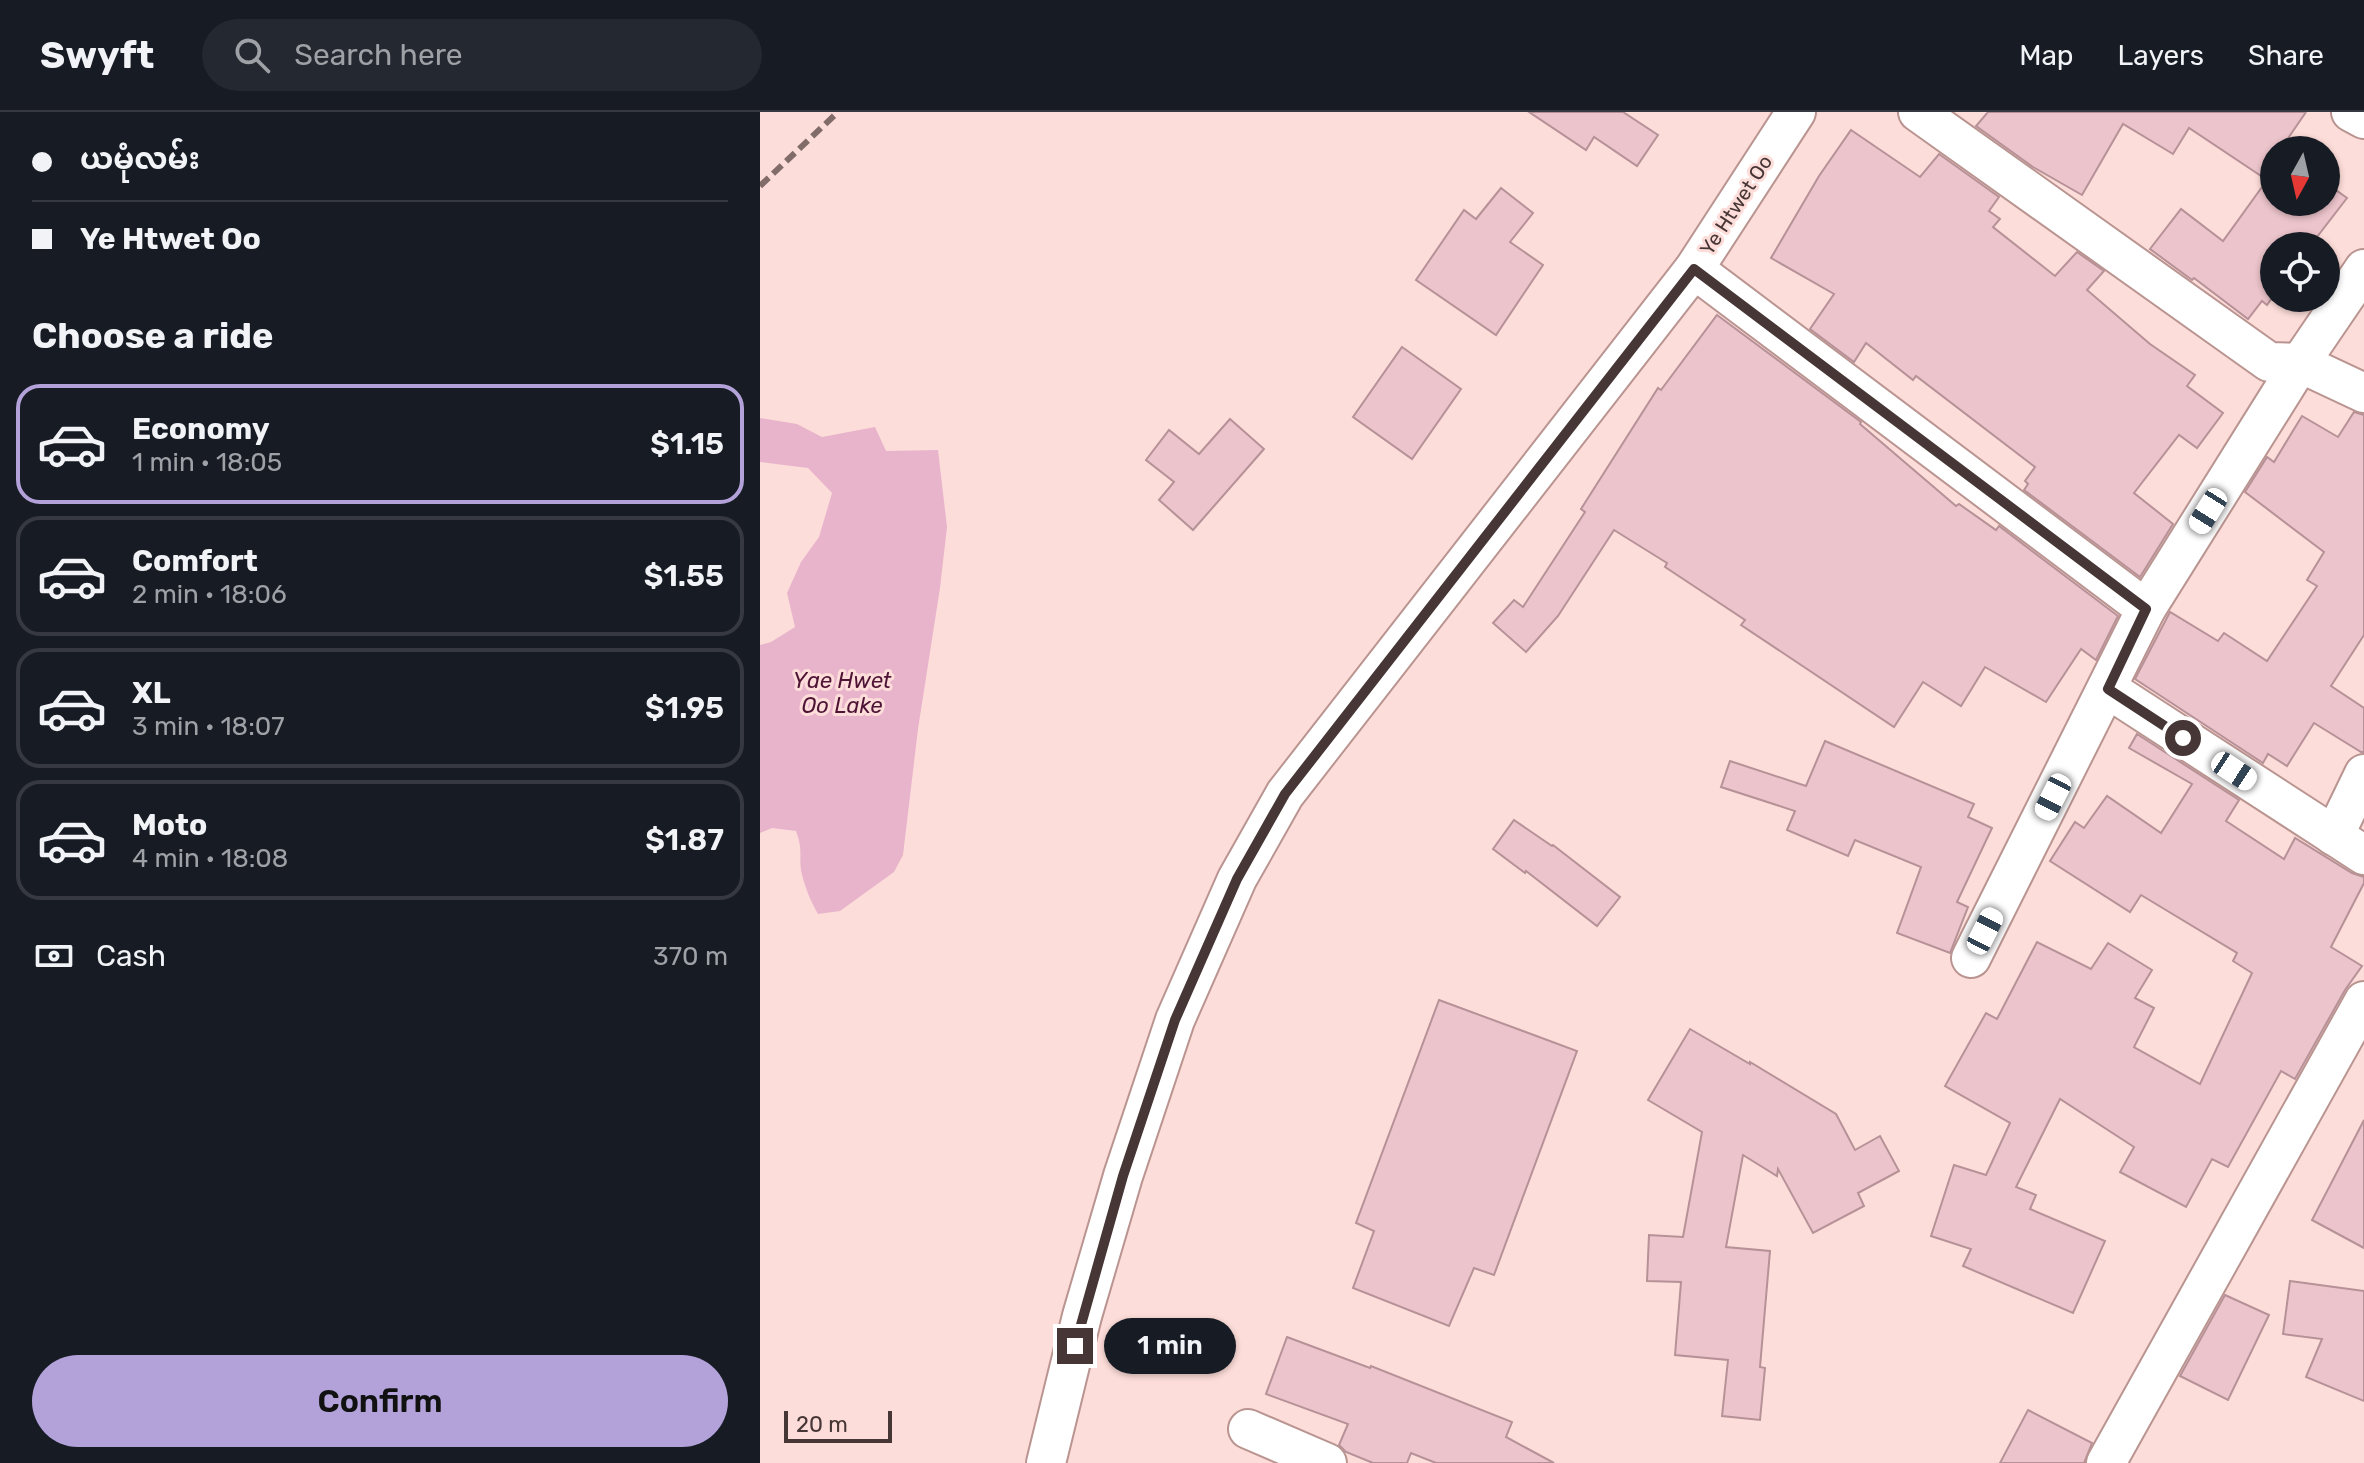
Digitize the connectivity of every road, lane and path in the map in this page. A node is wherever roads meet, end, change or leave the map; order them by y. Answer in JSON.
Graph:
{"nodes":[{"id":1,"x":1796,"y":112,"type":"edge"},
{"id":2,"x":1918,"y":112,"type":"edge"},
{"id":3,"x":2351,"y":112,"type":"edge"},
{"id":4,"x":2364,"y":119,"type":"edge"},
{"id":5,"x":1694,"y":269,"type":"junction"},
{"id":6,"x":2364,"y":269,"type":"edge"},
{"id":7,"x":2300,"y":363,"type":"junction"},
{"id":8,"x":2364,"y":393,"type":"edge"},
{"id":9,"x":2146,"y":609,"type":"junction"},
{"id":10,"x":2108,"y":689,"type":"junction"},
{"id":11,"x":2364,"y":774,"type":"edge"},
{"id":12,"x":2349,"y":845,"type":"edge"},
{"id":13,"x":1971,"y":958,"type":"dead end"},
{"id":14,"x":2364,"y":1001,"type":"edge"},
{"id":15,"x":1248,"y":1429,"type":"dead end"},
{"id":16,"x":1046,"y":1463,"type":"edge"},
{"id":17,"x":1327,"y":1463,"type":"edge"},
{"id":18,"x":2106,"y":1463,"type":"edge"}],
"edges":[{"from":1,"to":5,"type":"street","name":"Ye Htwet Oo"},
{"from":2,"to":7,"type":"street"},
{"from":3,"to":4,"type":"street"},
{"from":5,"to":9,"type":"street"},
{"from":5,"to":16,"type":"street","name":"Ye Htwet Oo"},
{"from":6,"to":7,"type":"street"},
{"from":7,"to":8,"type":"street"},
{"from":7,"to":9,"type":"street"},
{"from":9,"to":10,"type":"street"},
{"from":10,"to":12,"type":"street"},
{"from":10,"to":13,"type":"street"},
{"from":11,"to":12,"type":"street"},
{"from":14,"to":18,"type":"street"},
{"from":15,"to":17,"type":"street"}]}
